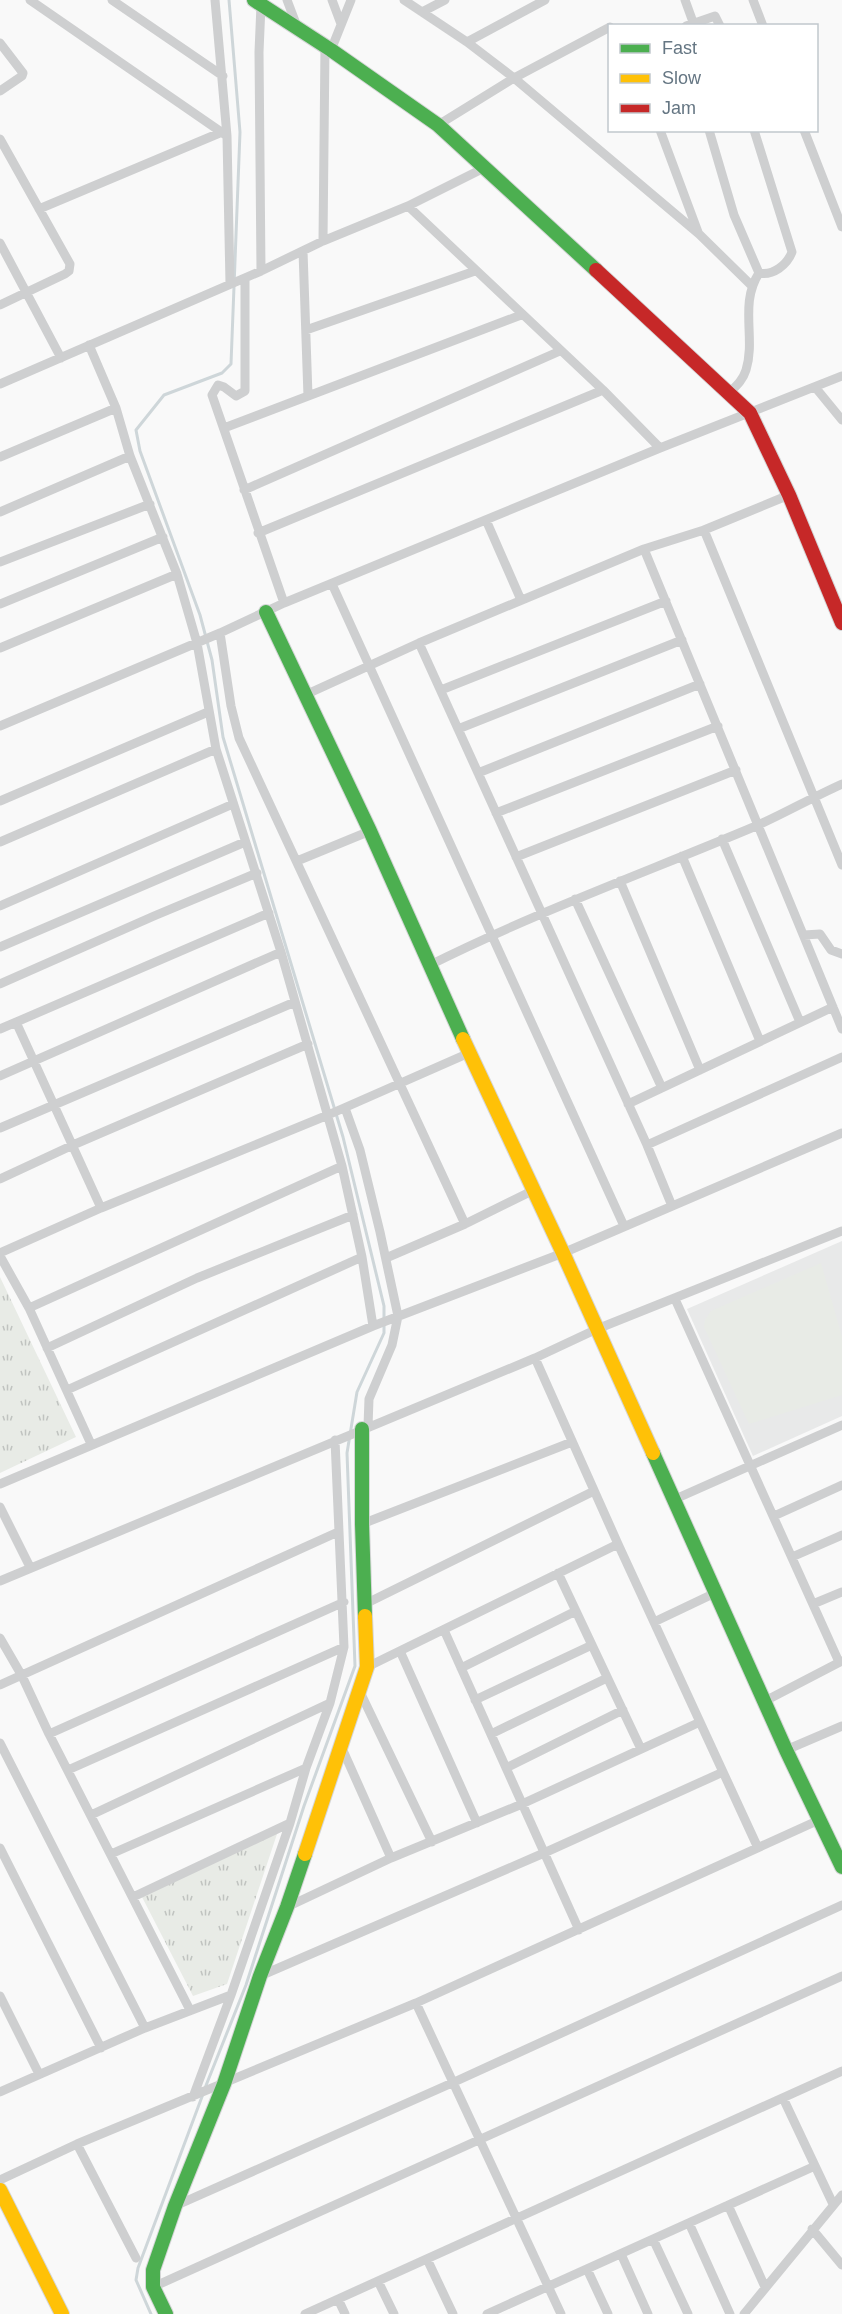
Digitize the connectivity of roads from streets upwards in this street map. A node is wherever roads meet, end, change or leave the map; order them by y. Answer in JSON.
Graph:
{"nodes":[{"id":1,"x":30,"y":0,"type":"edge"},
{"id":2,"x":112,"y":0,"type":"edge"},
{"id":3,"x":214,"y":0,"type":"edge"},
{"id":4,"x":287,"y":0,"type":"edge"},
{"id":5,"x":332,"y":0,"type":"edge"},
{"id":6,"x":351,"y":0,"type":"edge"},
{"id":7,"x":404,"y":0,"type":"edge"},
{"id":8,"x":445,"y":0,"type":"edge"},
{"id":9,"x":545,"y":0,"type":"edge"},
{"id":10,"x":685,"y":0,"type":"edge"},
{"id":11,"x":753,"y":0,"type":"edge"},
{"id":12,"x":257,"y":2,"type":"edge"},
{"id":13,"x":422,"y":12,"type":"junction"},
{"id":14,"x":341,"y":24,"type":"junction"},
{"id":15,"x":689,"y":24,"type":"edge"},
{"id":16,"x":719,"y":24,"type":"edge"},
{"id":17,"x":762,"y":24,"type":"edge"},
{"id":18,"x":608,"y":28,"type":"edge"},
{"id":19,"x":298,"y":29,"type":"junction"},
{"id":20,"x":466,"y":42,"type":"junction"},
{"id":21,"x":0,"y":43,"type":"edge"},
{"id":22,"x":328,"y":49,"type":"junction"},
{"id":23,"x":223,"y":76,"type":"junction"},
{"id":24,"x":514,"y":78,"type":"junction"},
{"id":25,"x":0,"y":91,"type":"edge"},
{"id":26,"x":438,"y":125,"type":"junction"},
{"id":27,"x":661,"y":132,"type":"edge"},
{"id":28,"x":710,"y":132,"type":"edge"},
{"id":29,"x":755,"y":132,"type":"edge"},
{"id":30,"x":805,"y":132,"type":"edge"},
{"id":31,"x":225,"y":134,"type":"junction"},
{"id":32,"x":0,"y":138,"type":"edge"},
{"id":33,"x":486,"y":166,"type":"junction"},
{"id":34,"x":408,"y":206,"type":"junction"},
{"id":35,"x":39,"y":209,"type":"junction"},
{"id":36,"x":842,"y":227,"type":"edge"},
{"id":37,"x":699,"y":234,"type":"junction"},
{"id":38,"x":323,"y":241,"type":"junction"},
{"id":39,"x":0,"y":243,"type":"edge"},
{"id":40,"x":303,"y":251,"type":"junction"},
{"id":41,"x":2,"y":254,"type":"edge"},
{"id":42,"x":261,"y":271,"type":"junction"},
{"id":43,"x":475,"y":272,"type":"junction"},
{"id":44,"x":759,"y":273,"type":"junction"},
{"id":45,"x":245,"y":278,"type":"junction"},
{"id":46,"x":230,"y":284,"type":"junction"},
{"id":47,"x":752,"y":286,"type":"junction"},
{"id":48,"x":27,"y":293,"type":"junction"},
{"id":49,"x":0,"y":305,"type":"edge"},
{"id":50,"x":521,"y":315,"type":"junction"},
{"id":51,"x":306,"y":330,"type":"junction"},
{"id":52,"x":89,"y":345,"type":"junction"},
{"id":53,"x":560,"y":351,"type":"junction"},
{"id":54,"x":61,"y":358,"type":"junction"},
{"id":55,"x":842,"y":376,"type":"edge"},
{"id":56,"x":0,"y":384,"type":"edge"},
{"id":57,"x":815,"y":387,"type":"junction"},
{"id":58,"x":603,"y":390,"type":"junction"},
{"id":59,"x":729,"y":393,"type":"junction"},
{"id":60,"x":308,"y":396,"type":"junction"},
{"id":61,"x":116,"y":408,"type":"junction"},
{"id":62,"x":750,"y":412,"type":"junction"},
{"id":63,"x":842,"y":420,"type":"edge"},
{"id":64,"x":224,"y":428,"type":"junction"},
{"id":65,"x":660,"y":448,"type":"junction"},
{"id":66,"x":130,"y":456,"type":"junction"},
{"id":67,"x":0,"y":457,"type":"edge"},
{"id":68,"x":244,"y":490,"type":"junction"},
{"id":69,"x":789,"y":495,"type":"junction"},
{"id":70,"x":150,"y":504,"type":"junction"},
{"id":71,"x":0,"y":512,"type":"edge"},
{"id":72,"x":486,"y":520,"type":"junction"},
{"id":73,"x":704,"y":530,"type":"junction"},
{"id":74,"x":258,"y":533,"type":"junction"},
{"id":75,"x":163,"y":537,"type":"junction"},
{"id":76,"x":645,"y":549,"type":"junction"},
{"id":77,"x":0,"y":562,"type":"edge"},
{"id":78,"x":177,"y":574,"type":"junction"},
{"id":79,"x":332,"y":584,"type":"junction"},
{"id":80,"x":521,"y":600,"type":"junction"},
{"id":81,"x":666,"y":601,"type":"junction"},
{"id":82,"x":284,"y":603,"type":"junction"},
{"id":83,"x":0,"y":604,"type":"edge"},
{"id":84,"x":266,"y":612,"type":"junction"},
{"id":85,"x":842,"y":623,"type":"edge"},
{"id":86,"x":220,"y":633,"type":"junction"},
{"id":87,"x":682,"y":640,"type":"junction"},
{"id":88,"x":197,"y":643,"type":"junction"},
{"id":89,"x":419,"y":643,"type":"junction"},
{"id":90,"x":0,"y":648,"type":"edge"},
{"id":91,"x":369,"y":666,"type":"junction"},
{"id":92,"x":700,"y":684,"type":"junction"},
{"id":93,"x":441,"y":690,"type":"junction"},
{"id":94,"x":305,"y":694,"type":"junction"},
{"id":95,"x":208,"y":712,"type":"junction"},
{"id":96,"x":0,"y":726,"type":"edge"},
{"id":97,"x":718,"y":726,"type":"junction"},
{"id":98,"x":458,"y":729,"type":"junction"},
{"id":99,"x":216,"y":749,"type":"junction"},
{"id":100,"x":736,"y":770,"type":"junction"},
{"id":101,"x":478,"y":773,"type":"junction"},
{"id":102,"x":842,"y":784,"type":"edge"},
{"id":103,"x":813,"y":796,"type":"junction"},
{"id":104,"x":0,"y":801,"type":"edge"},
{"id":105,"x":233,"y":804,"type":"junction"},
{"id":106,"x":496,"y":813,"type":"junction"},
{"id":107,"x":759,"y":825,"type":"junction"},
{"id":108,"x":369,"y":831,"type":"junction"},
{"id":109,"x":722,"y":839,"type":"junction"},
{"id":110,"x":0,"y":842,"type":"edge"},
{"id":111,"x":245,"y":842,"type":"junction"},
{"id":112,"x":682,"y":856,"type":"junction"},
{"id":113,"x":516,"y":857,"type":"junction"},
{"id":114,"x":297,"y":861,"type":"junction"},
{"id":115,"x":842,"y":865,"type":"edge"},
{"id":116,"x":257,"y":873,"type":"junction"},
{"id":117,"x":620,"y":881,"type":"junction"},
{"id":118,"x":575,"y":899,"type":"junction"},
{"id":119,"x":0,"y":906,"type":"edge"},
{"id":120,"x":541,"y":912,"type":"junction"},
{"id":121,"x":269,"y":913,"type":"junction"},
{"id":122,"x":491,"y":934,"type":"junction"},
{"id":123,"x":804,"y":934,"type":"junction"},
{"id":124,"x":0,"y":947,"type":"edge"},
{"id":125,"x":281,"y":952,"type":"junction"},
{"id":126,"x":842,"y":954,"type":"edge"},
{"id":127,"x":430,"y":965,"type":"junction"},
{"id":128,"x":0,"y":984,"type":"edge"},
{"id":129,"x":295,"y":1002,"type":"junction"},
{"id":130,"x":833,"y":1007,"type":"junction"},
{"id":131,"x":16,"y":1022,"type":"junction"},
{"id":132,"x":800,"y":1022,"type":"junction"},
{"id":133,"x":0,"y":1029,"type":"edge"},
{"id":134,"x":842,"y":1029,"type":"edge"},
{"id":135,"x":760,"y":1041,"type":"junction"},
{"id":136,"x":308,"y":1044,"type":"junction"},
{"id":137,"x":470,"y":1053,"type":"junction"},
{"id":138,"x":842,"y":1057,"type":"edge"},
{"id":139,"x":34,"y":1060,"type":"junction"},
{"id":140,"x":700,"y":1070,"type":"junction"},
{"id":141,"x":0,"y":1076,"type":"edge"},
{"id":142,"x":399,"y":1083,"type":"junction"},
{"id":143,"x":662,"y":1088,"type":"junction"},
{"id":144,"x":55,"y":1104,"type":"junction"},
{"id":145,"x":628,"y":1104,"type":"junction"},
{"id":146,"x":345,"y":1108,"type":"junction"},
{"id":147,"x":328,"y":1115,"type":"junction"},
{"id":148,"x":0,"y":1128,"type":"edge"},
{"id":149,"x":842,"y":1133,"type":"edge"},
{"id":150,"x":73,"y":1145,"type":"junction"},
{"id":151,"x":647,"y":1145,"type":"junction"},
{"id":152,"x":342,"y":1166,"type":"junction"},
{"id":153,"x":0,"y":1179,"type":"edge"},
{"id":154,"x":534,"y":1190,"type":"junction"},
{"id":155,"x":672,"y":1206,"type":"junction"},
{"id":156,"x":101,"y":1208,"type":"junction"},
{"id":157,"x":352,"y":1215,"type":"junction"},
{"id":158,"x":465,"y":1224,"type":"junction"},
{"id":159,"x":624,"y":1226,"type":"junction"},
{"id":160,"x":842,"y":1231,"type":"edge"},
{"id":161,"x":563,"y":1253,"type":"junction"},
{"id":162,"x":0,"y":1254,"type":"edge"},
{"id":163,"x":362,"y":1257,"type":"junction"},
{"id":164,"x":386,"y":1258,"type":"junction"},
{"id":165,"x":675,"y":1299,"type":"junction"},
{"id":166,"x":29,"y":1308,"type":"junction"},
{"id":167,"x":395,"y":1317,"type":"junction"},
{"id":168,"x":377,"y":1324,"type":"junction"},
{"id":169,"x":597,"y":1329,"type":"junction"},
{"id":170,"x":47,"y":1348,"type":"junction"},
{"id":171,"x":535,"y":1358,"type":"junction"},
{"id":172,"x":67,"y":1390,"type":"junction"},
{"id":173,"x":842,"y":1425,"type":"edge"},
{"id":174,"x":365,"y":1428,"type":"junction"},
{"id":175,"x":335,"y":1440,"type":"junction"},
{"id":176,"x":572,"y":1442,"type":"junction"},
{"id":177,"x":91,"y":1444,"type":"junction"},
{"id":178,"x":751,"y":1466,"type":"junction"},
{"id":179,"x":0,"y":1484,"type":"edge"},
{"id":180,"x":842,"y":1485,"type":"edge"},
{"id":181,"x":594,"y":1491,"type":"junction"},
{"id":182,"x":673,"y":1500,"type":"junction"},
{"id":183,"x":0,"y":1507,"type":"edge"},
{"id":184,"x":774,"y":1516,"type":"junction"},
{"id":185,"x":362,"y":1524,"type":"junction"},
{"id":186,"x":338,"y":1532,"type":"junction"},
{"id":187,"x":842,"y":1535,"type":"edge"},
{"id":188,"x":618,"y":1544,"type":"junction"},
{"id":189,"x":792,"y":1557,"type":"junction"},
{"id":190,"x":30,"y":1567,"type":"junction"},
{"id":191,"x":558,"y":1573,"type":"junction"},
{"id":192,"x":0,"y":1581,"type":"edge"},
{"id":193,"x":842,"y":1592,"type":"edge"},
{"id":194,"x":715,"y":1593,"type":"junction"},
{"id":195,"x":344,"y":1602,"type":"junction"},
{"id":196,"x":364,"y":1604,"type":"junction"},
{"id":197,"x":813,"y":1604,"type":"junction"},
{"id":198,"x":576,"y":1611,"type":"junction"},
{"id":199,"x":654,"y":1622,"type":"junction"},
{"id":200,"x":444,"y":1630,"type":"junction"},
{"id":201,"x":0,"y":1638,"type":"edge"},
{"id":202,"x":592,"y":1645,"type":"junction"},
{"id":203,"x":344,"y":1647,"type":"junction"},
{"id":204,"x":400,"y":1651,"type":"junction"},
{"id":205,"x":840,"y":1662,"type":"edge"},
{"id":206,"x":367,"y":1667,"type":"junction"},
{"id":207,"x":461,"y":1668,"type":"junction"},
{"id":208,"x":22,"y":1676,"type":"junction"},
{"id":209,"x":607,"y":1678,"type":"junction"},
{"id":210,"x":0,"y":1685,"type":"edge"},
{"id":211,"x":360,"y":1692,"type":"junction"},
{"id":212,"x":475,"y":1700,"type":"junction"},
{"id":213,"x":765,"y":1701,"type":"junction"},
{"id":214,"x":330,"y":1703,"type":"junction"},
{"id":215,"x":623,"y":1710,"type":"junction"},
{"id":216,"x":700,"y":1722,"type":"junction"},
{"id":217,"x":842,"y":1726,"type":"edge"},
{"id":218,"x":49,"y":1734,"type":"junction"},
{"id":219,"x":491,"y":1734,"type":"junction"},
{"id":220,"x":0,"y":1743,"type":"edge"},
{"id":221,"x":341,"y":1746,"type":"junction"},
{"id":222,"x":641,"y":1749,"type":"junction"},
{"id":223,"x":786,"y":1750,"type":"junction"},
{"id":224,"x":306,"y":1768,"type":"junction"},
{"id":225,"x":506,"y":1768,"type":"junction"},
{"id":226,"x":68,"y":1770,"type":"junction"},
{"id":227,"x":723,"y":1772,"type":"junction"},
{"id":228,"x":522,"y":1804,"type":"junction"},
{"id":229,"x":91,"y":1815,"type":"junction"},
{"id":230,"x":819,"y":1820,"type":"junction"},
{"id":231,"x":290,"y":1823,"type":"junction"},
{"id":232,"x":477,"y":1823,"type":"junction"},
{"id":233,"x":432,"y":1842,"type":"junction"},
{"id":234,"x":0,"y":1848,"type":"edge"},
{"id":235,"x":758,"y":1848,"type":"junction"},
{"id":236,"x":544,"y":1853,"type":"junction"},
{"id":237,"x":111,"y":1854,"type":"junction"},
{"id":238,"x":391,"y":1858,"type":"junction"},
{"id":239,"x":842,"y":1867,"type":"edge"},
{"id":240,"x":133,"y":1897,"type":"junction"},
{"id":241,"x":842,"y":1905,"type":"edge"},
{"id":242,"x":287,"y":1907,"type":"junction"},
{"id":243,"x":579,"y":1930,"type":"junction"},
{"id":244,"x":842,"y":1976,"type":"edge"},
{"id":245,"x":260,"y":1977,"type":"junction"},
{"id":246,"x":231,"y":1995,"type":"junction"},
{"id":247,"x":0,"y":1996,"type":"edge"},
{"id":248,"x":416,"y":2003,"type":"junction"},
{"id":249,"x":190,"y":2010,"type":"junction"},
{"id":250,"x":145,"y":2028,"type":"junction"},
{"id":251,"x":101,"y":2048,"type":"junction"},
{"id":252,"x":842,"y":2071,"type":"edge"},
{"id":253,"x":39,"y":2074,"type":"junction"},
{"id":254,"x":452,"y":2083,"type":"junction"},
{"id":255,"x":224,"y":2084,"type":"junction"},
{"id":256,"x":0,"y":2092,"type":"edge"},
{"id":257,"x":193,"y":2097,"type":"junction"},
{"id":258,"x":783,"y":2098,"type":"junction"},
{"id":259,"x":479,"y":2142,"type":"junction"},
{"id":260,"x":77,"y":2144,"type":"junction"},
{"id":261,"x":815,"y":2166,"type":"junction"},
{"id":262,"x":0,"y":2180,"type":"edge"},
{"id":263,"x":0,"y":2190,"type":"edge"},
{"id":264,"x":842,"y":2195,"type":"edge"},
{"id":265,"x":833,"y":2204,"type":"junction"},
{"id":266,"x":728,"y":2205,"type":"junction"},
{"id":267,"x":175,"y":2206,"type":"junction"},
{"id":268,"x":0,"y":2209,"type":"edge"},
{"id":269,"x":515,"y":2219,"type":"junction"},
{"id":270,"x":689,"y":2223,"type":"junction"},
{"id":271,"x":812,"y":2229,"type":"junction"},
{"id":272,"x":653,"y":2239,"type":"junction"},
{"id":273,"x":621,"y":2254,"type":"junction"},
{"id":274,"x":136,"y":2259,"type":"dead end"},
{"id":275,"x":427,"y":2259,"type":"junction"},
{"id":276,"x":842,"y":2265,"type":"edge"},
{"id":277,"x":587,"y":2269,"type":"junction"},
{"id":278,"x":378,"y":2281,"type":"junction"},
{"id":279,"x":153,"y":2287,"type":"junction"},
{"id":280,"x":548,"y":2287,"type":"junction"},
{"id":281,"x":765,"y":2287,"type":"junction"},
{"id":282,"x":338,"y":2299,"type":"junction"},
{"id":283,"x":502,"y":2311,"type":"edge"},
{"id":284,"x":53,"y":2314,"type":"edge"},
{"id":285,"x":62,"y":2314,"type":"edge"},
{"id":286,"x":166,"y":2314,"type":"edge"},
{"id":287,"x":305,"y":2314,"type":"edge"},
{"id":288,"x":345,"y":2314,"type":"edge"},
{"id":289,"x":394,"y":2314,"type":"edge"},
{"id":290,"x":453,"y":2314,"type":"edge"},
{"id":291,"x":488,"y":2314,"type":"edge"},
{"id":292,"x":561,"y":2314,"type":"edge"},
{"id":293,"x":608,"y":2314,"type":"edge"},
{"id":294,"x":648,"y":2314,"type":"edge"},
{"id":295,"x":688,"y":2314,"type":"edge"},
{"id":296,"x":730,"y":2314,"type":"edge"},
{"id":297,"x":744,"y":2314,"type":"edge"}],
"edges":[{"from":1,"to":31,"type":"street"},
{"from":2,"to":23,"type":"street"},
{"from":3,"to":23,"type":"street"},
{"from":4,"to":19,"type":"street"},
{"from":5,"to":14,"type":"street"},
{"from":6,"to":14,"type":"street"},
{"from":7,"to":13,"type":"street"},
{"from":8,"to":13,"type":"street"},
{"from":9,"to":20,"type":"street"},
{"from":10,"to":15,"type":"street"},
{"from":11,"to":17,"type":"street"},
{"from":12,"to":19,"type":"street"},
{"from":12,"to":42,"type":"street"},
{"from":13,"to":20,"type":"street"},
{"from":14,"to":22,"type":"street"},
{"from":15,"to":16,"type":"street"},
{"from":18,"to":24,"type":"street"},
{"from":19,"to":22,"type":"street"},
{"from":20,"to":24,"type":"street"},
{"from":21,"to":25,"type":"street"},
{"from":22,"to":26,"type":"street"},
{"from":22,"to":38,"type":"street"},
{"from":23,"to":31,"type":"street"},
{"from":24,"to":26,"type":"street"},
{"from":24,"to":37,"type":"street"},
{"from":26,"to":33,"type":"street"},
{"from":27,"to":37,"type":"street"},
{"from":28,"to":44,"type":"street"},
{"from":29,"to":44,"type":"street"},
{"from":30,"to":36,"type":"street"},
{"from":31,"to":35,"type":"street"},
{"from":31,"to":46,"type":"street"},
{"from":32,"to":35,"type":"street"},
{"from":33,"to":34,"type":"street"},
{"from":33,"to":59,"type":"street"},
{"from":34,"to":38,"type":"street"},
{"from":34,"to":43,"type":"street"},
{"from":35,"to":48,"type":"street"},
{"from":37,"to":47,"type":"street"},
{"from":38,"to":40,"type":"street"},
{"from":39,"to":41,"type":"street"},
{"from":40,"to":42,"type":"street"},
{"from":40,"to":51,"type":"street"},
{"from":41,"to":48,"type":"street"},
{"from":42,"to":45,"type":"street"},
{"from":43,"to":50,"type":"street"},
{"from":43,"to":51,"type":"street"},
{"from":44,"to":47,"type":"street"},
{"from":45,"to":46,"type":"street"},
{"from":45,"to":64,"type":"street"},
{"from":46,"to":52,"type":"street"},
{"from":47,"to":59,"type":"street"},
{"from":48,"to":49,"type":"street"},
{"from":48,"to":54,"type":"street"},
{"from":50,"to":53,"type":"street"},
{"from":50,"to":60,"type":"street"},
{"from":51,"to":60,"type":"street"},
{"from":52,"to":54,"type":"street"},
{"from":52,"to":61,"type":"street"},
{"from":53,"to":58,"type":"street"},
{"from":53,"to":68,"type":"street"},
{"from":54,"to":56,"type":"street"},
{"from":55,"to":57,"type":"street"},
{"from":57,"to":62,"type":"street"},
{"from":57,"to":63,"type":"street"},
{"from":58,"to":65,"type":"street"},
{"from":58,"to":74,"type":"street"},
{"from":59,"to":62,"type":"street"},
{"from":60,"to":64,"type":"street"},
{"from":61,"to":66,"type":"street"},
{"from":61,"to":67,"type":"street"},
{"from":62,"to":65,"type":"street"},
{"from":62,"to":69,"type":"street"},
{"from":64,"to":68,"type":"street"},
{"from":65,"to":72,"type":"street"},
{"from":66,"to":70,"type":"street"},
{"from":66,"to":71,"type":"street"},
{"from":68,"to":74,"type":"street"},
{"from":69,"to":73,"type":"street"},
{"from":69,"to":85,"type":"street"},
{"from":70,"to":75,"type":"street"},
{"from":70,"to":77,"type":"street"},
{"from":72,"to":79,"type":"street"},
{"from":72,"to":80,"type":"street"},
{"from":73,"to":76,"type":"street"},
{"from":73,"to":103,"type":"street"},
{"from":74,"to":82,"type":"street"},
{"from":75,"to":78,"type":"street"},
{"from":75,"to":83,"type":"street"},
{"from":76,"to":80,"type":"street"},
{"from":76,"to":81,"type":"street"},
{"from":78,"to":88,"type":"street"},
{"from":78,"to":90,"type":"street"},
{"from":79,"to":82,"type":"street"},
{"from":79,"to":91,"type":"street"},
{"from":80,"to":89,"type":"street"},
{"from":81,"to":87,"type":"street"},
{"from":81,"to":93,"type":"street"},
{"from":82,"to":84,"type":"street"},
{"from":84,"to":86,"type":"street"},
{"from":84,"to":94,"type":"street"},
{"from":86,"to":88,"type":"street"},
{"from":86,"to":114,"type":"street"},
{"from":87,"to":92,"type":"street"},
{"from":87,"to":98,"type":"street"},
{"from":88,"to":95,"type":"street"},
{"from":88,"to":96,"type":"street"},
{"from":89,"to":91,"type":"street"},
{"from":89,"to":93,"type":"street"},
{"from":91,"to":94,"type":"street"},
{"from":91,"to":122,"type":"street"},
{"from":92,"to":97,"type":"street"},
{"from":92,"to":101,"type":"street"},
{"from":93,"to":98,"type":"street"},
{"from":94,"to":108,"type":"street"},
{"from":95,"to":99,"type":"street"},
{"from":95,"to":104,"type":"street"},
{"from":97,"to":100,"type":"street"},
{"from":97,"to":106,"type":"street"},
{"from":98,"to":101,"type":"street"},
{"from":99,"to":105,"type":"street"},
{"from":99,"to":110,"type":"street"},
{"from":100,"to":107,"type":"street"},
{"from":100,"to":113,"type":"street"},
{"from":101,"to":106,"type":"street"},
{"from":102,"to":103,"type":"street"},
{"from":103,"to":107,"type":"street"},
{"from":103,"to":115,"type":"street"},
{"from":105,"to":111,"type":"street"},
{"from":105,"to":119,"type":"street"},
{"from":106,"to":113,"type":"street"},
{"from":107,"to":109,"type":"street"},
{"from":107,"to":123,"type":"street"},
{"from":108,"to":114,"type":"street"},
{"from":108,"to":127,"type":"street"},
{"from":109,"to":112,"type":"street"},
{"from":109,"to":132,"type":"street"},
{"from":111,"to":116,"type":"street"},
{"from":111,"to":124,"type":"street"},
{"from":112,"to":117,"type":"street"},
{"from":112,"to":135,"type":"street"},
{"from":113,"to":120,"type":"street"},
{"from":114,"to":142,"type":"street"},
{"from":116,"to":121,"type":"street"},
{"from":116,"to":128,"type":"street"},
{"from":117,"to":118,"type":"street"},
{"from":117,"to":140,"type":"street"},
{"from":118,"to":120,"type":"street"},
{"from":118,"to":143,"type":"street"},
{"from":120,"to":122,"type":"street"},
{"from":120,"to":145,"type":"street"},
{"from":121,"to":125,"type":"street"},
{"from":121,"to":131,"type":"street"},
{"from":122,"to":127,"type":"street"},
{"from":122,"to":159,"type":"street"},
{"from":123,"to":126,"type":"street"},
{"from":123,"to":130,"type":"street"},
{"from":125,"to":129,"type":"street"},
{"from":125,"to":139,"type":"street"},
{"from":127,"to":137,"type":"street"},
{"from":129,"to":136,"type":"street"},
{"from":129,"to":144,"type":"street"},
{"from":130,"to":132,"type":"street"},
{"from":130,"to":134,"type":"street"},
{"from":131,"to":133,"type":"street"},
{"from":131,"to":139,"type":"street"},
{"from":132,"to":135,"type":"street"},
{"from":135,"to":140,"type":"street"},
{"from":136,"to":147,"type":"street"},
{"from":136,"to":150,"type":"street"},
{"from":137,"to":142,"type":"street"},
{"from":137,"to":154,"type":"street"},
{"from":138,"to":151,"type":"street"},
{"from":139,"to":141,"type":"street"},
{"from":139,"to":144,"type":"street"},
{"from":140,"to":143,"type":"street"},
{"from":142,"to":146,"type":"street"},
{"from":142,"to":158,"type":"street"},
{"from":143,"to":145,"type":"street"},
{"from":144,"to":148,"type":"street"},
{"from":144,"to":150,"type":"street"},
{"from":145,"to":151,"type":"street"},
{"from":146,"to":147,"type":"street"},
{"from":146,"to":164,"type":"street"},
{"from":147,"to":152,"type":"street"},
{"from":147,"to":156,"type":"street"},
{"from":149,"to":155,"type":"street"},
{"from":150,"to":153,"type":"street"},
{"from":150,"to":156,"type":"street"},
{"from":151,"to":155,"type":"street"},
{"from":152,"to":157,"type":"street"},
{"from":152,"to":166,"type":"street"},
{"from":154,"to":158,"type":"street"},
{"from":154,"to":161,"type":"street"},
{"from":155,"to":159,"type":"street"},
{"from":156,"to":162,"type":"street"},
{"from":157,"to":163,"type":"street"},
{"from":157,"to":170,"type":"street"},
{"from":158,"to":164,"type":"street"},
{"from":159,"to":161,"type":"street"},
{"from":160,"to":165,"type":"street"},
{"from":161,"to":167,"type":"street"},
{"from":161,"to":169,"type":"street"},
{"from":162,"to":166,"type":"street"},
{"from":163,"to":168,"type":"street"},
{"from":163,"to":172,"type":"street"},
{"from":164,"to":167,"type":"street"},
{"from":165,"to":169,"type":"street"},
{"from":165,"to":178,"type":"street"},
{"from":166,"to":170,"type":"street"},
{"from":167,"to":168,"type":"street"},
{"from":167,"to":174,"type":"street"},
{"from":168,"to":177,"type":"street"},
{"from":169,"to":171,"type":"street"},
{"from":169,"to":182,"type":"street"},
{"from":170,"to":172,"type":"street"},
{"from":171,"to":174,"type":"street"},
{"from":171,"to":176,"type":"street"},
{"from":172,"to":177,"type":"street"},
{"from":173,"to":178,"type":"street"},
{"from":174,"to":175,"type":"street"},
{"from":174,"to":185,"type":"street"},
{"from":175,"to":186,"type":"street"},
{"from":175,"to":190,"type":"street"},
{"from":176,"to":181,"type":"street"},
{"from":176,"to":185,"type":"street"},
{"from":177,"to":179,"type":"street"},
{"from":178,"to":182,"type":"street"},
{"from":178,"to":184,"type":"street"},
{"from":180,"to":184,"type":"street"},
{"from":181,"to":188,"type":"street"},
{"from":181,"to":196,"type":"street"},
{"from":182,"to":194,"type":"street"},
{"from":183,"to":190,"type":"street"},
{"from":184,"to":189,"type":"street"},
{"from":185,"to":196,"type":"street"},
{"from":186,"to":195,"type":"street"},
{"from":186,"to":208,"type":"street"},
{"from":187,"to":189,"type":"street"},
{"from":188,"to":191,"type":"street"},
{"from":188,"to":199,"type":"street"},
{"from":189,"to":197,"type":"street"},
{"from":190,"to":192,"type":"street"},
{"from":191,"to":198,"type":"street"},
{"from":191,"to":200,"type":"street"},
{"from":193,"to":197,"type":"street"},
{"from":194,"to":199,"type":"street"},
{"from":194,"to":213,"type":"street"},
{"from":195,"to":203,"type":"street"},
{"from":195,"to":218,"type":"street"},
{"from":196,"to":206,"type":"street"},
{"from":197,"to":205,"type":"street"},
{"from":198,"to":202,"type":"street"},
{"from":198,"to":207,"type":"street"},
{"from":199,"to":216,"type":"street"},
{"from":200,"to":204,"type":"street"},
{"from":200,"to":207,"type":"street"},
{"from":201,"to":208,"type":"street"},
{"from":202,"to":209,"type":"street"},
{"from":202,"to":212,"type":"street"},
{"from":203,"to":214,"type":"street"},
{"from":203,"to":226,"type":"street"},
{"from":204,"to":206,"type":"street"},
{"from":204,"to":232,"type":"street"},
{"from":205,"to":213,"type":"street"},
{"from":206,"to":211,"type":"street"},
{"from":207,"to":212,"type":"street"},
{"from":208,"to":210,"type":"street"},
{"from":208,"to":218,"type":"street"},
{"from":209,"to":215,"type":"street"},
{"from":209,"to":219,"type":"street"},
{"from":211,"to":221,"type":"street"},
{"from":211,"to":233,"type":"street"},
{"from":212,"to":219,"type":"street"},
{"from":213,"to":223,"type":"street"},
{"from":214,"to":224,"type":"street"},
{"from":214,"to":229,"type":"street"},
{"from":215,"to":222,"type":"street"},
{"from":215,"to":225,"type":"street"},
{"from":216,"to":222,"type":"street"},
{"from":216,"to":227,"type":"street"},
{"from":217,"to":223,"type":"street"},
{"from":218,"to":226,"type":"street"},
{"from":219,"to":225,"type":"street"},
{"from":220,"to":250,"type":"street"},
{"from":221,"to":238,"type":"street"},
{"from":221,"to":242,"type":"street"},
{"from":222,"to":228,"type":"street"},
{"from":223,"to":230,"type":"street"},
{"from":224,"to":231,"type":"street"},
{"from":224,"to":237,"type":"street"},
{"from":225,"to":228,"type":"street"},
{"from":226,"to":229,"type":"street"},
{"from":227,"to":235,"type":"street"},
{"from":227,"to":236,"type":"street"},
{"from":228,"to":232,"type":"street"},
{"from":228,"to":236,"type":"street"},
{"from":229,"to":237,"type":"street"},
{"from":230,"to":235,"type":"street"},
{"from":230,"to":239,"type":"street"},
{"from":231,"to":240,"type":"street"},
{"from":231,"to":246,"type":"street"},
{"from":232,"to":233,"type":"street"},
{"from":233,"to":238,"type":"street"},
{"from":234,"to":251,"type":"street"},
{"from":235,"to":243,"type":"street"},
{"from":236,"to":243,"type":"street"},
{"from":236,"to":245,"type":"street"},
{"from":237,"to":240,"type":"street"},
{"from":238,"to":242,"type":"street"},
{"from":240,"to":249,"type":"street"},
{"from":241,"to":254,"type":"street"},
{"from":242,"to":245,"type":"street"},
{"from":243,"to":248,"type":"street"},
{"from":244,"to":259,"type":"street"},
{"from":245,"to":255,"type":"street"},
{"from":246,"to":249,"type":"street"},
{"from":246,"to":257,"type":"street"},
{"from":247,"to":253,"type":"street"},
{"from":248,"to":254,"type":"street"},
{"from":248,"to":255,"type":"street"},
{"from":249,"to":250,"type":"street"},
{"from":250,"to":251,"type":"street"},
{"from":251,"to":253,"type":"street"},
{"from":252,"to":258,"type":"street"},
{"from":253,"to":256,"type":"street"},
{"from":254,"to":259,"type":"street"},
{"from":254,"to":267,"type":"street"},
{"from":255,"to":257,"type":"street"},
{"from":255,"to":267,"type":"street"},
{"from":257,"to":260,"type":"street"},
{"from":258,"to":261,"type":"street"},
{"from":258,"to":269,"type":"street"},
{"from":259,"to":269,"type":"street"},
{"from":259,"to":279,"type":"street"},
{"from":260,"to":262,"type":"street"},
{"from":260,"to":274,"type":"street"},
{"from":261,"to":265,"type":"street"},
{"from":261,"to":266,"type":"street"},
{"from":263,"to":285,"type":"street"},
{"from":264,"to":265,"type":"street"},
{"from":265,"to":271,"type":"street"},
{"from":266,"to":270,"type":"street"},
{"from":266,"to":281,"type":"street"},
{"from":267,"to":279,"type":"street"},
{"from":268,"to":284,"type":"street"},
{"from":269,"to":275,"type":"street"},
{"from":269,"to":280,"type":"street"},
{"from":270,"to":272,"type":"street"},
{"from":270,"to":296,"type":"street"},
{"from":271,"to":276,"type":"street"},
{"from":271,"to":281,"type":"street"},
{"from":272,"to":273,"type":"street"},
{"from":272,"to":295,"type":"street"},
{"from":273,"to":277,"type":"street"},
{"from":273,"to":294,"type":"street"},
{"from":275,"to":278,"type":"street"},
{"from":275,"to":290,"type":"street"},
{"from":277,"to":280,"type":"street"},
{"from":277,"to":293,"type":"street"},
{"from":278,"to":282,"type":"street"},
{"from":278,"to":289,"type":"street"},
{"from":279,"to":286,"type":"street"},
{"from":280,"to":283,"type":"street"},
{"from":280,"to":292,"type":"street"},
{"from":281,"to":297,"type":"street"},
{"from":282,"to":287,"type":"street"},
{"from":282,"to":288,"type":"street"},
{"from":283,"to":291,"type":"street"}]}
